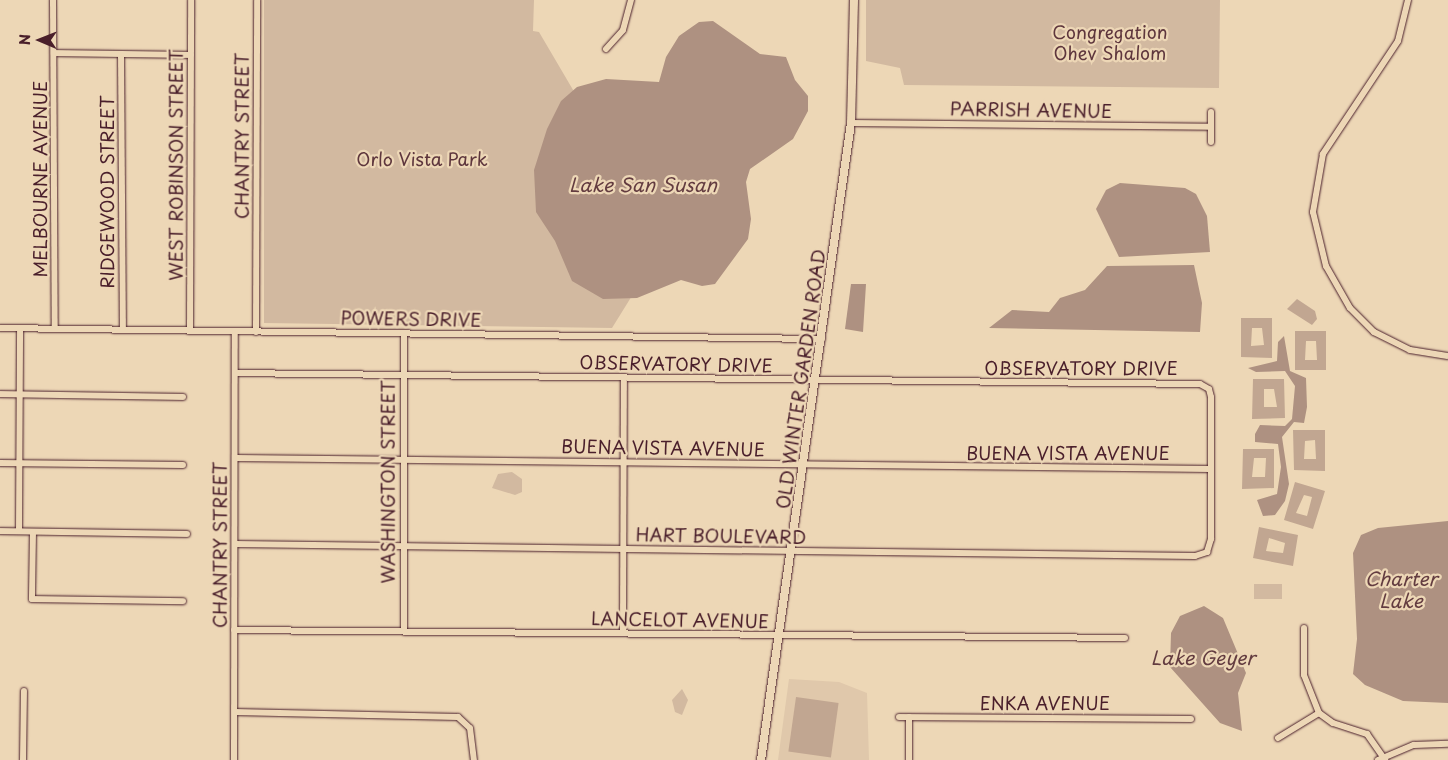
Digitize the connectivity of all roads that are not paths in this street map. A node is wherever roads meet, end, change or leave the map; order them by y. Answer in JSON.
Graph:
{"nodes":[{"id":1,"x":53,"y":0,"type":"edge"},
{"id":2,"x":191,"y":0,"type":"edge"},
{"id":3,"x":257,"y":0,"type":"edge"},
{"id":4,"x":631,"y":0,"type":"edge"},
{"id":5,"x":854,"y":0,"type":"edge"},
{"id":6,"x":1408,"y":0,"type":"edge"},
{"id":7,"x":606,"y":49,"type":"dead end"},
{"id":8,"x":54,"y":53,"type":"junction"},
{"id":9,"x":121,"y":54,"type":"junction"},
{"id":10,"x":191,"y":55,"type":"junction"},
{"id":11,"x":1211,"y":112,"type":"dead end"},
{"id":12,"x":851,"y":123,"type":"junction"},
{"id":13,"x":1211,"y":127,"type":"junction"},
{"id":14,"x":1211,"y":142,"type":"dead end"},
{"id":15,"x":0,"y":328,"type":"edge"},
{"id":16,"x":20,"y":328,"type":"junction"},
{"id":17,"x":56,"y":329,"type":"junction"},
{"id":18,"x":123,"y":330,"type":"junction"},
{"id":19,"x":190,"y":331,"type":"junction"},
{"id":20,"x":235,"y":331,"type":"junction"},
{"id":21,"x":256,"y":332,"type":"junction"},
{"id":22,"x":404,"y":334,"type":"junction"},
{"id":23,"x":822,"y":339,"type":"junction"},
{"id":24,"x":1448,"y":356,"type":"edge"},
{"id":25,"x":235,"y":373,"type":"junction"},
{"id":26,"x":404,"y":375,"type":"junction"},
{"id":27,"x":624,"y":378,"type":"junction"},
{"id":28,"x":816,"y":381,"type":"junction"},
{"id":29,"x":0,"y":394,"type":"edge"},
{"id":30,"x":20,"y":394,"type":"junction"},
{"id":31,"x":183,"y":397,"type":"dead end"},
{"id":32,"x":236,"y":458,"type":"junction"},
{"id":33,"x":402,"y":458,"type":"junction"},
{"id":34,"x":621,"y":462,"type":"junction"},
{"id":35,"x":0,"y":463,"type":"edge"},
{"id":36,"x":20,"y":463,"type":"junction"},
{"id":37,"x":183,"y":465,"type":"dead end"},
{"id":38,"x":803,"y":466,"type":"junction"},
{"id":39,"x":1210,"y":469,"type":"junction"},
{"id":40,"x":0,"y":531,"type":"edge"},
{"id":41,"x":19,"y":531,"type":"junction"},
{"id":42,"x":33,"y":532,"type":"junction"},
{"id":43,"x":187,"y":534,"type":"dead end"},
{"id":44,"x":235,"y":544,"type":"junction"},
{"id":45,"x":402,"y":547,"type":"junction"},
{"id":46,"x":621,"y":550,"type":"junction"},
{"id":47,"x":791,"y":552,"type":"junction"},
{"id":48,"x":183,"y":601,"type":"dead end"},
{"id":49,"x":1304,"y":628,"type":"dead end"},
{"id":50,"x":234,"y":630,"type":"junction"},
{"id":51,"x":404,"y":630,"type":"junction"},
{"id":52,"x":623,"y":634,"type":"junction"},
{"id":53,"x":779,"y":637,"type":"junction"},
{"id":54,"x":1125,"y":638,"type":"dead end"},
{"id":55,"x":24,"y":690,"type":"dead end"},
{"id":56,"x":234,"y":712,"type":"junction"},
{"id":57,"x":1319,"y":713,"type":"junction"},
{"id":58,"x":898,"y":717,"type":"dead end"},
{"id":59,"x":909,"y":717,"type":"junction"},
{"id":60,"x":1191,"y":719,"type":"dead end"},
{"id":61,"x":1278,"y":738,"type":"dead end"},
{"id":62,"x":1448,"y":744,"type":"edge"},
{"id":63,"x":1383,"y":759,"type":"edge"},
{"id":64,"x":23,"y":760,"type":"edge"},
{"id":65,"x":234,"y":760,"type":"edge"},
{"id":66,"x":474,"y":760,"type":"edge"},
{"id":67,"x":761,"y":760,"type":"edge"},
{"id":68,"x":908,"y":760,"type":"edge"}],
"edges":[{"from":1,"to":8,"type":"street","name":"MELBOURNE AVENUE"},
{"from":2,"to":10,"type":"street","name":"WEST ROBINSON STREET"},
{"from":3,"to":21,"type":"street","name":"CHANTRY STREET"},
{"from":4,"to":7,"type":"street"},
{"from":5,"to":12,"type":"main road","name":"OLD WINTER GARDEN ROAD"},
{"from":6,"to":24,"type":"street"},
{"from":8,"to":9,"type":"street"},
{"from":8,"to":17,"type":"street","name":"MELBOURNE AVENUE"},
{"from":9,"to":10,"type":"street"},
{"from":9,"to":18,"type":"street","name":"RIDGEWOOD STREET"},
{"from":10,"to":19,"type":"street","name":"WEST ROBINSON STREET"},
{"from":11,"to":13,"type":"street"},
{"from":12,"to":13,"type":"street","name":"PARRISH AVENUE"},
{"from":12,"to":23,"type":"main road","name":"OLD WINTER GARDEN ROAD"},
{"from":13,"to":14,"type":"street"},
{"from":15,"to":16,"type":"street","name":"POWERS DRIVE"},
{"from":16,"to":17,"type":"street","name":"POWERS DRIVE"},
{"from":16,"to":30,"type":"street"},
{"from":17,"to":18,"type":"street","name":"POWERS DRIVE"},
{"from":18,"to":19,"type":"street","name":"POWERS DRIVE"},
{"from":19,"to":20,"type":"street","name":"POWERS DRIVE"},
{"from":20,"to":21,"type":"street","name":"POWERS DRIVE"},
{"from":20,"to":25,"type":"street","name":"CHANTRY STREET"},
{"from":21,"to":22,"type":"street","name":"POWERS DRIVE"},
{"from":22,"to":23,"type":"street","name":"POWERS DRIVE"},
{"from":22,"to":26,"type":"street","name":"WASHINGTON STREET"},
{"from":23,"to":28,"type":"main road","name":"OLD WINTER GARDEN ROAD"},
{"from":25,"to":26,"type":"street","name":"OBSERVATORY DRIVE"},
{"from":25,"to":32,"type":"street","name":"CHANTRY STREET"},
{"from":26,"to":27,"type":"street","name":"OBSERVATORY DRIVE"},
{"from":26,"to":33,"type":"street","name":"WASHINGTON STREET"},
{"from":27,"to":28,"type":"street","name":"OBSERVATORY DRIVE"},
{"from":27,"to":34,"type":"street"},
{"from":28,"to":38,"type":"main road","name":"OLD WINTER GARDEN ROAD"},
{"from":28,"to":39,"type":"street","name":"OBSERVATORY DRIVE"},
{"from":29,"to":30,"type":"street"},
{"from":30,"to":31,"type":"street"},
{"from":30,"to":36,"type":"street"},
{"from":32,"to":33,"type":"street","name":"BUENA VISTA AVENUE"},
{"from":32,"to":44,"type":"street","name":"CHANTRY STREET"},
{"from":33,"to":34,"type":"street","name":"BUENA VISTA AVENUE"},
{"from":33,"to":45,"type":"street","name":"WASHINGTON STREET"},
{"from":34,"to":38,"type":"street","name":"BUENA VISTA AVENUE"},
{"from":34,"to":46,"type":"street"},
{"from":35,"to":36,"type":"street"},
{"from":36,"to":37,"type":"street"},
{"from":36,"to":41,"type":"street"},
{"from":38,"to":39,"type":"street","name":"BUENA VISTA AVENUE"},
{"from":38,"to":47,"type":"main road","name":"OLD WINTER GARDEN ROAD"},
{"from":39,"to":47,"type":"street","name":"HART BOULEVARD"},
{"from":40,"to":41,"type":"street"},
{"from":41,"to":42,"type":"street"},
{"from":42,"to":43,"type":"street"},
{"from":42,"to":48,"type":"street"},
{"from":44,"to":45,"type":"street","name":"HART BOULEVARD"},
{"from":44,"to":50,"type":"street","name":"CHANTRY STREET"},
{"from":45,"to":46,"type":"street","name":"HART BOULEVARD"},
{"from":45,"to":51,"type":"street","name":"WASHINGTON STREET"},
{"from":46,"to":47,"type":"street","name":"HART BOULEVARD"},
{"from":46,"to":52,"type":"street"},
{"from":47,"to":53,"type":"main road","name":"OLD WINTER GARDEN ROAD"},
{"from":49,"to":57,"type":"street"},
{"from":50,"to":51,"type":"street","name":"LANCELOT AVENUE"},
{"from":50,"to":56,"type":"street","name":"CHANTRY STREET"},
{"from":51,"to":52,"type":"street","name":"LANCELOT AVENUE"},
{"from":52,"to":53,"type":"street","name":"LANCELOT AVENUE"},
{"from":53,"to":54,"type":"street","name":"LANCELOT AVENUE"},
{"from":53,"to":67,"type":"main road","name":"OLD WINTER GARDEN ROAD"},
{"from":55,"to":64,"type":"street"},
{"from":56,"to":65,"type":"street","name":"CHANTRY STREET"},
{"from":56,"to":66,"type":"street"},
{"from":57,"to":61,"type":"street"},
{"from":57,"to":63,"type":"street"},
{"from":58,"to":59,"type":"street","name":"ENKA AVENUE"},
{"from":59,"to":60,"type":"street","name":"ENKA AVENUE"},
{"from":59,"to":68,"type":"street"},
{"from":62,"to":63,"type":"street"}]}
